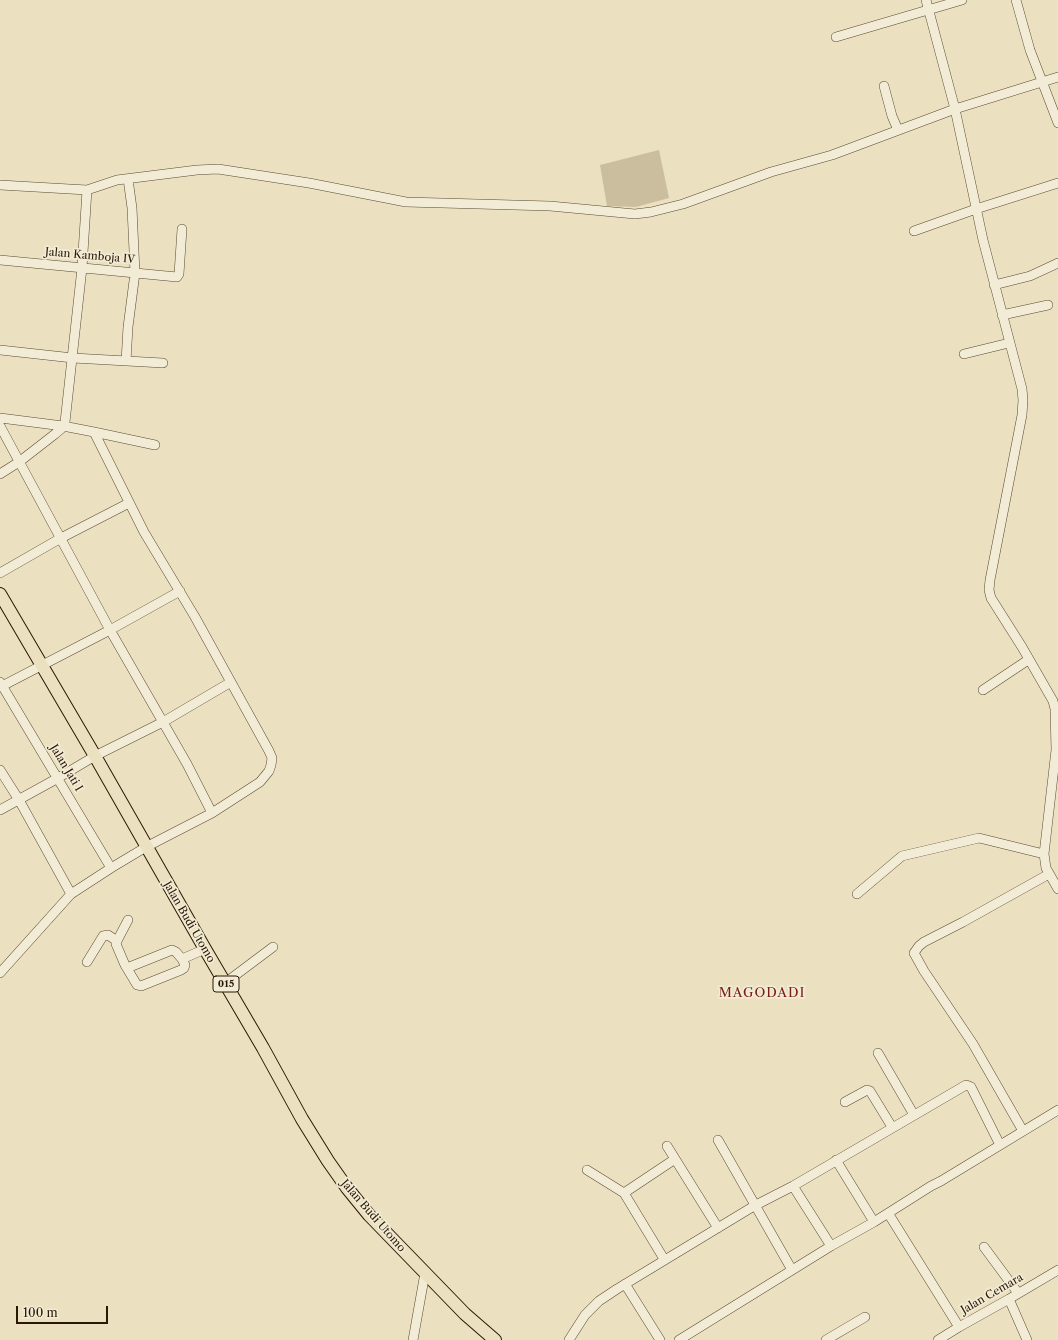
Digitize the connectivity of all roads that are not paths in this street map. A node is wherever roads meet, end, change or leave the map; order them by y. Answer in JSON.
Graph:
{"nodes":[{"id":1,"x":926,"y":0,"type":"edge"},
{"id":2,"x":962,"y":0,"type":"edge"},
{"id":3,"x":1016,"y":0,"type":"edge"},
{"id":4,"x":929,"y":11,"type":"junction"},
{"id":5,"x":836,"y":37,"type":"dead end"},
{"id":6,"x":1058,"y":77,"type":"edge"},
{"id":7,"x":1042,"y":82,"type":"junction"},
{"id":8,"x":884,"y":86,"type":"dead end"},
{"id":9,"x":955,"y":109,"type":"junction"},
{"id":10,"x":1058,"y":123,"type":"edge"},
{"id":11,"x":898,"y":130,"type":"junction"},
{"id":12,"x":128,"y":179,"type":"junction"},
{"id":13,"x":1058,"y":182,"type":"edge"},
{"id":14,"x":0,"y":185,"type":"edge"},
{"id":15,"x":87,"y":190,"type":"junction"},
{"id":16,"x":976,"y":209,"type":"junction"},
{"id":17,"x":182,"y":228,"type":"dead end"},
{"id":18,"x":914,"y":231,"type":"dead end"},
{"id":19,"x":0,"y":260,"type":"edge"},
{"id":20,"x":1058,"y":263,"type":"edge"},
{"id":21,"x":82,"y":268,"type":"junction"},
{"id":22,"x":134,"y":273,"type":"junction"},
{"id":23,"x":994,"y":285,"type":"junction"},
{"id":24,"x":1048,"y":306,"type":"dead end"},
{"id":25,"x":1002,"y":315,"type":"junction"},
{"id":26,"x":1009,"y":343,"type":"junction"},
{"id":27,"x":0,"y":350,"type":"edge"},
{"id":28,"x":964,"y":354,"type":"dead end"},
{"id":29,"x":73,"y":358,"type":"junction"},
{"id":30,"x":126,"y":361,"type":"junction"},
{"id":31,"x":163,"y":363,"type":"dead end"},
{"id":32,"x":0,"y":418,"type":"edge"},
{"id":33,"x":0,"y":426,"type":"edge"},
{"id":34,"x":63,"y":426,"type":"junction"},
{"id":35,"x":94,"y":432,"type":"junction"},
{"id":36,"x":155,"y":445,"type":"dead end"},
{"id":37,"x":19,"y":462,"type":"junction"},
{"id":38,"x":0,"y":474,"type":"edge"},
{"id":39,"x":129,"y":503,"type":"junction"},
{"id":40,"x":61,"y":538,"type":"junction"},
{"id":41,"x":0,"y":573,"type":"edge"},
{"id":42,"x":180,"y":591,"type":"junction"},
{"id":43,"x":0,"y":594,"type":"edge"},
{"id":44,"x":110,"y":630,"type":"junction"},
{"id":45,"x":1028,"y":660,"type":"junction"},
{"id":46,"x":41,"y":665,"type":"junction"},
{"id":47,"x":231,"y":682,"type":"junction"},
{"id":48,"x":1,"y":684,"type":"edge"},
{"id":49,"x":983,"y":690,"type":"dead end"},
{"id":50,"x":163,"y":722,"type":"junction"},
{"id":51,"x":95,"y":756,"type":"junction"},
{"id":52,"x":0,"y":770,"type":"edge"},
{"id":53,"x":58,"y":778,"type":"junction"},
{"id":54,"x":19,"y":800,"type":"junction"},
{"id":55,"x":0,"y":810,"type":"edge"},
{"id":56,"x":212,"y":813,"type":"junction"},
{"id":57,"x":146,"y":847,"type":"junction"},
{"id":58,"x":1044,"y":854,"type":"junction"},
{"id":59,"x":111,"y":868,"type":"junction"},
{"id":60,"x":1049,"y":874,"type":"junction"},
{"id":61,"x":1058,"y":889,"type":"edge"},
{"id":62,"x":71,"y":894,"type":"junction"},
{"id":63,"x":857,"y":894,"type":"dead end"},
{"id":64,"x":128,"y":920,"type":"dead end"},
{"id":65,"x":116,"y":941,"type":"junction"},
{"id":66,"x":272,"y":947,"type":"dead end"},
{"id":67,"x":205,"y":950,"type":"junction"},
{"id":68,"x":182,"y":959,"type":"junction"},
{"id":69,"x":87,"y":962,"type":"dead end"},
{"id":70,"x":127,"y":968,"type":"junction"},
{"id":71,"x":0,"y":973,"type":"edge"},
{"id":72,"x":225,"y":983,"type":"junction"},
{"id":73,"x":878,"y":1053,"type":"dead end"},
{"id":74,"x":845,"y":1102,"type":"dead end"},
{"id":75,"x":1058,"y":1110,"type":"edge"},
{"id":76,"x":914,"y":1115,"type":"junction"},
{"id":77,"x":892,"y":1127,"type":"junction"},
{"id":78,"x":1023,"y":1131,"type":"junction"},
{"id":79,"x":718,"y":1140,"type":"dead end"},
{"id":80,"x":1000,"y":1145,"type":"junction"},
{"id":81,"x":667,"y":1146,"type":"dead end"},
{"id":82,"x":675,"y":1159,"type":"junction"},
{"id":83,"x":836,"y":1160,"type":"junction"},
{"id":84,"x":587,"y":1170,"type":"dead end"},
{"id":85,"x":793,"y":1186,"type":"junction"},
{"id":86,"x":624,"y":1193,"type":"junction"},
{"id":87,"x":754,"y":1206,"type":"junction"},
{"id":88,"x":888,"y":1213,"type":"junction"},
{"id":89,"x":874,"y":1222,"type":"junction"},
{"id":90,"x":718,"y":1228,"type":"junction"},
{"id":91,"x":832,"y":1246,"type":"junction"},
{"id":92,"x":984,"y":1247,"type":"dead end"},
{"id":93,"x":664,"y":1259,"type":"junction"},
{"id":94,"x":792,"y":1270,"type":"junction"},
{"id":95,"x":1058,"y":1270,"type":"edge"},
{"id":96,"x":425,"y":1273,"type":"junction"},
{"id":97,"x":624,"y":1284,"type":"junction"},
{"id":98,"x":1018,"y":1293,"type":"junction"},
{"id":99,"x":1009,"y":1299,"type":"junction"},
{"id":100,"x":865,"y":1317,"type":"dead end"},
{"id":101,"x":959,"y":1327,"type":"junction"},
{"id":102,"x":483,"y":1336,"type":"edge"},
{"id":103,"x":413,"y":1340,"type":"edge"},
{"id":104,"x":495,"y":1340,"type":"edge"},
{"id":105,"x":569,"y":1340,"type":"edge"},
{"id":106,"x":660,"y":1340,"type":"edge"},
{"id":107,"x":678,"y":1340,"type":"edge"},
{"id":108,"x":826,"y":1340,"type":"edge"},
{"id":109,"x":938,"y":1340,"type":"edge"},
{"id":110,"x":1027,"y":1340,"type":"edge"}],
"edges":[{"from":1,"to":4,"type":"street"},
{"from":2,"to":4,"type":"street"},
{"from":3,"to":7,"type":"street"},
{"from":4,"to":5,"type":"street"},
{"from":4,"to":9,"type":"street"},
{"from":6,"to":7,"type":"street"},
{"from":7,"to":9,"type":"street"},
{"from":7,"to":10,"type":"street"},
{"from":8,"to":11,"type":"street"},
{"from":9,"to":11,"type":"street"},
{"from":9,"to":16,"type":"street"},
{"from":11,"to":12,"type":"street"},
{"from":12,"to":15,"type":"street"},
{"from":12,"to":22,"type":"street"},
{"from":13,"to":16,"type":"street"},
{"from":14,"to":15,"type":"street"},
{"from":15,"to":21,"type":"street"},
{"from":16,"to":18,"type":"street"},
{"from":16,"to":23,"type":"street"},
{"from":17,"to":22,"type":"street","name":"Jalan Kamboja IV"},
{"from":19,"to":21,"type":"street","name":"Jalan Kamboja IV"},
{"from":20,"to":23,"type":"street"},
{"from":21,"to":22,"type":"street","name":"Jalan Kamboja IV"},
{"from":21,"to":29,"type":"street"},
{"from":22,"to":30,"type":"street"},
{"from":23,"to":25,"type":"street"},
{"from":24,"to":25,"type":"street"},
{"from":25,"to":26,"type":"street"},
{"from":26,"to":28,"type":"street"},
{"from":26,"to":45,"type":"street"},
{"from":27,"to":29,"type":"street"},
{"from":29,"to":30,"type":"street"},
{"from":29,"to":34,"type":"street"},
{"from":30,"to":31,"type":"street"},
{"from":32,"to":34,"type":"street"},
{"from":33,"to":37,"type":"street"},
{"from":34,"to":35,"type":"street"},
{"from":34,"to":37,"type":"street"},
{"from":35,"to":36,"type":"street"},
{"from":35,"to":39,"type":"street"},
{"from":37,"to":38,"type":"street"},
{"from":37,"to":40,"type":"street"},
{"from":39,"to":40,"type":"street"},
{"from":39,"to":42,"type":"street"},
{"from":40,"to":41,"type":"street"},
{"from":40,"to":44,"type":"street"},
{"from":42,"to":44,"type":"street"},
{"from":42,"to":47,"type":"street"},
{"from":43,"to":46,"type":"main road","name":"Jalan Budi Utomo","number":"015"},
{"from":44,"to":46,"type":"street"},
{"from":44,"to":50,"type":"street"},
{"from":45,"to":49,"type":"street"},
{"from":45,"to":58,"type":"street"},
{"from":46,"to":48,"type":"street"},
{"from":46,"to":51,"type":"main road","name":"Jalan Budi Utomo","number":"015"},
{"from":47,"to":50,"type":"street"},
{"from":47,"to":56,"type":"street"},
{"from":48,"to":53,"type":"street","name":"Jalan Jati I"},
{"from":50,"to":51,"type":"street"},
{"from":50,"to":56,"type":"street"},
{"from":51,"to":53,"type":"street"},
{"from":51,"to":57,"type":"main road","name":"Jalan Budi Utomo","number":"015"},
{"from":52,"to":54,"type":"street"},
{"from":53,"to":54,"type":"street"},
{"from":53,"to":59,"type":"street","name":"Jalan Jati I"},
{"from":54,"to":55,"type":"street"},
{"from":54,"to":62,"type":"street"},
{"from":56,"to":57,"type":"street"},
{"from":57,"to":59,"type":"street"},
{"from":57,"to":67,"type":"main road","name":"Jalan Budi Utomo","number":"015"},
{"from":58,"to":60,"type":"street"},
{"from":58,"to":63,"type":"street"},
{"from":59,"to":62,"type":"street"},
{"from":60,"to":61,"type":"street"},
{"from":60,"to":78,"type":"street"},
{"from":62,"to":71,"type":"street"},
{"from":64,"to":65,"type":"street"},
{"from":65,"to":69,"type":"street"},
{"from":65,"to":70,"type":"street"},
{"from":66,"to":72,"type":"street"},
{"from":67,"to":68,"type":"street"},
{"from":67,"to":72,"type":"main road","name":"Jalan Budi Utomo","number":"015"},
{"from":68,"to":70,"type":"street"},
{"from":68,"to":70,"type":"street"},
{"from":72,"to":96,"type":"main road","name":"Jalan Budi Utomo","number":"015"},
{"from":73,"to":76,"type":"street"},
{"from":74,"to":77,"type":"street"},
{"from":75,"to":78,"type":"street"},
{"from":76,"to":77,"type":"street"},
{"from":76,"to":80,"type":"street"},
{"from":77,"to":83,"type":"street"},
{"from":78,"to":80,"type":"street"},
{"from":79,"to":87,"type":"street"},
{"from":80,"to":88,"type":"street"},
{"from":81,"to":82,"type":"street"},
{"from":82,"to":86,"type":"street"},
{"from":82,"to":90,"type":"street"},
{"from":83,"to":85,"type":"street"},
{"from":83,"to":89,"type":"street"},
{"from":84,"to":86,"type":"street"},
{"from":85,"to":87,"type":"street"},
{"from":85,"to":91,"type":"street"},
{"from":86,"to":93,"type":"street"},
{"from":87,"to":90,"type":"street"},
{"from":87,"to":94,"type":"street"},
{"from":88,"to":89,"type":"street"},
{"from":88,"to":101,"type":"street"},
{"from":89,"to":91,"type":"street"},
{"from":90,"to":93,"type":"street"},
{"from":91,"to":94,"type":"street"},
{"from":92,"to":98,"type":"street"},
{"from":93,"to":97,"type":"street"},
{"from":94,"to":107,"type":"street"},
{"from":95,"to":98,"type":"street","name":"Jalan Cemara"},
{"from":96,"to":102,"type":"main road","name":"Jalan Budi Utomo","number":"015"},
{"from":96,"to":103,"type":"street"},
{"from":97,"to":105,"type":"street"},
{"from":97,"to":106,"type":"street"},
{"from":98,"to":99,"type":"street","name":"Jalan Cemara"},
{"from":99,"to":101,"type":"street","name":"Jalan Cemara"},
{"from":99,"to":110,"type":"street"},
{"from":100,"to":108,"type":"street"},
{"from":101,"to":109,"type":"street","name":"Jalan Cemara"},
{"from":102,"to":104,"type":"main road","name":"Jalan Budi Utomo","number":"015"}]}
